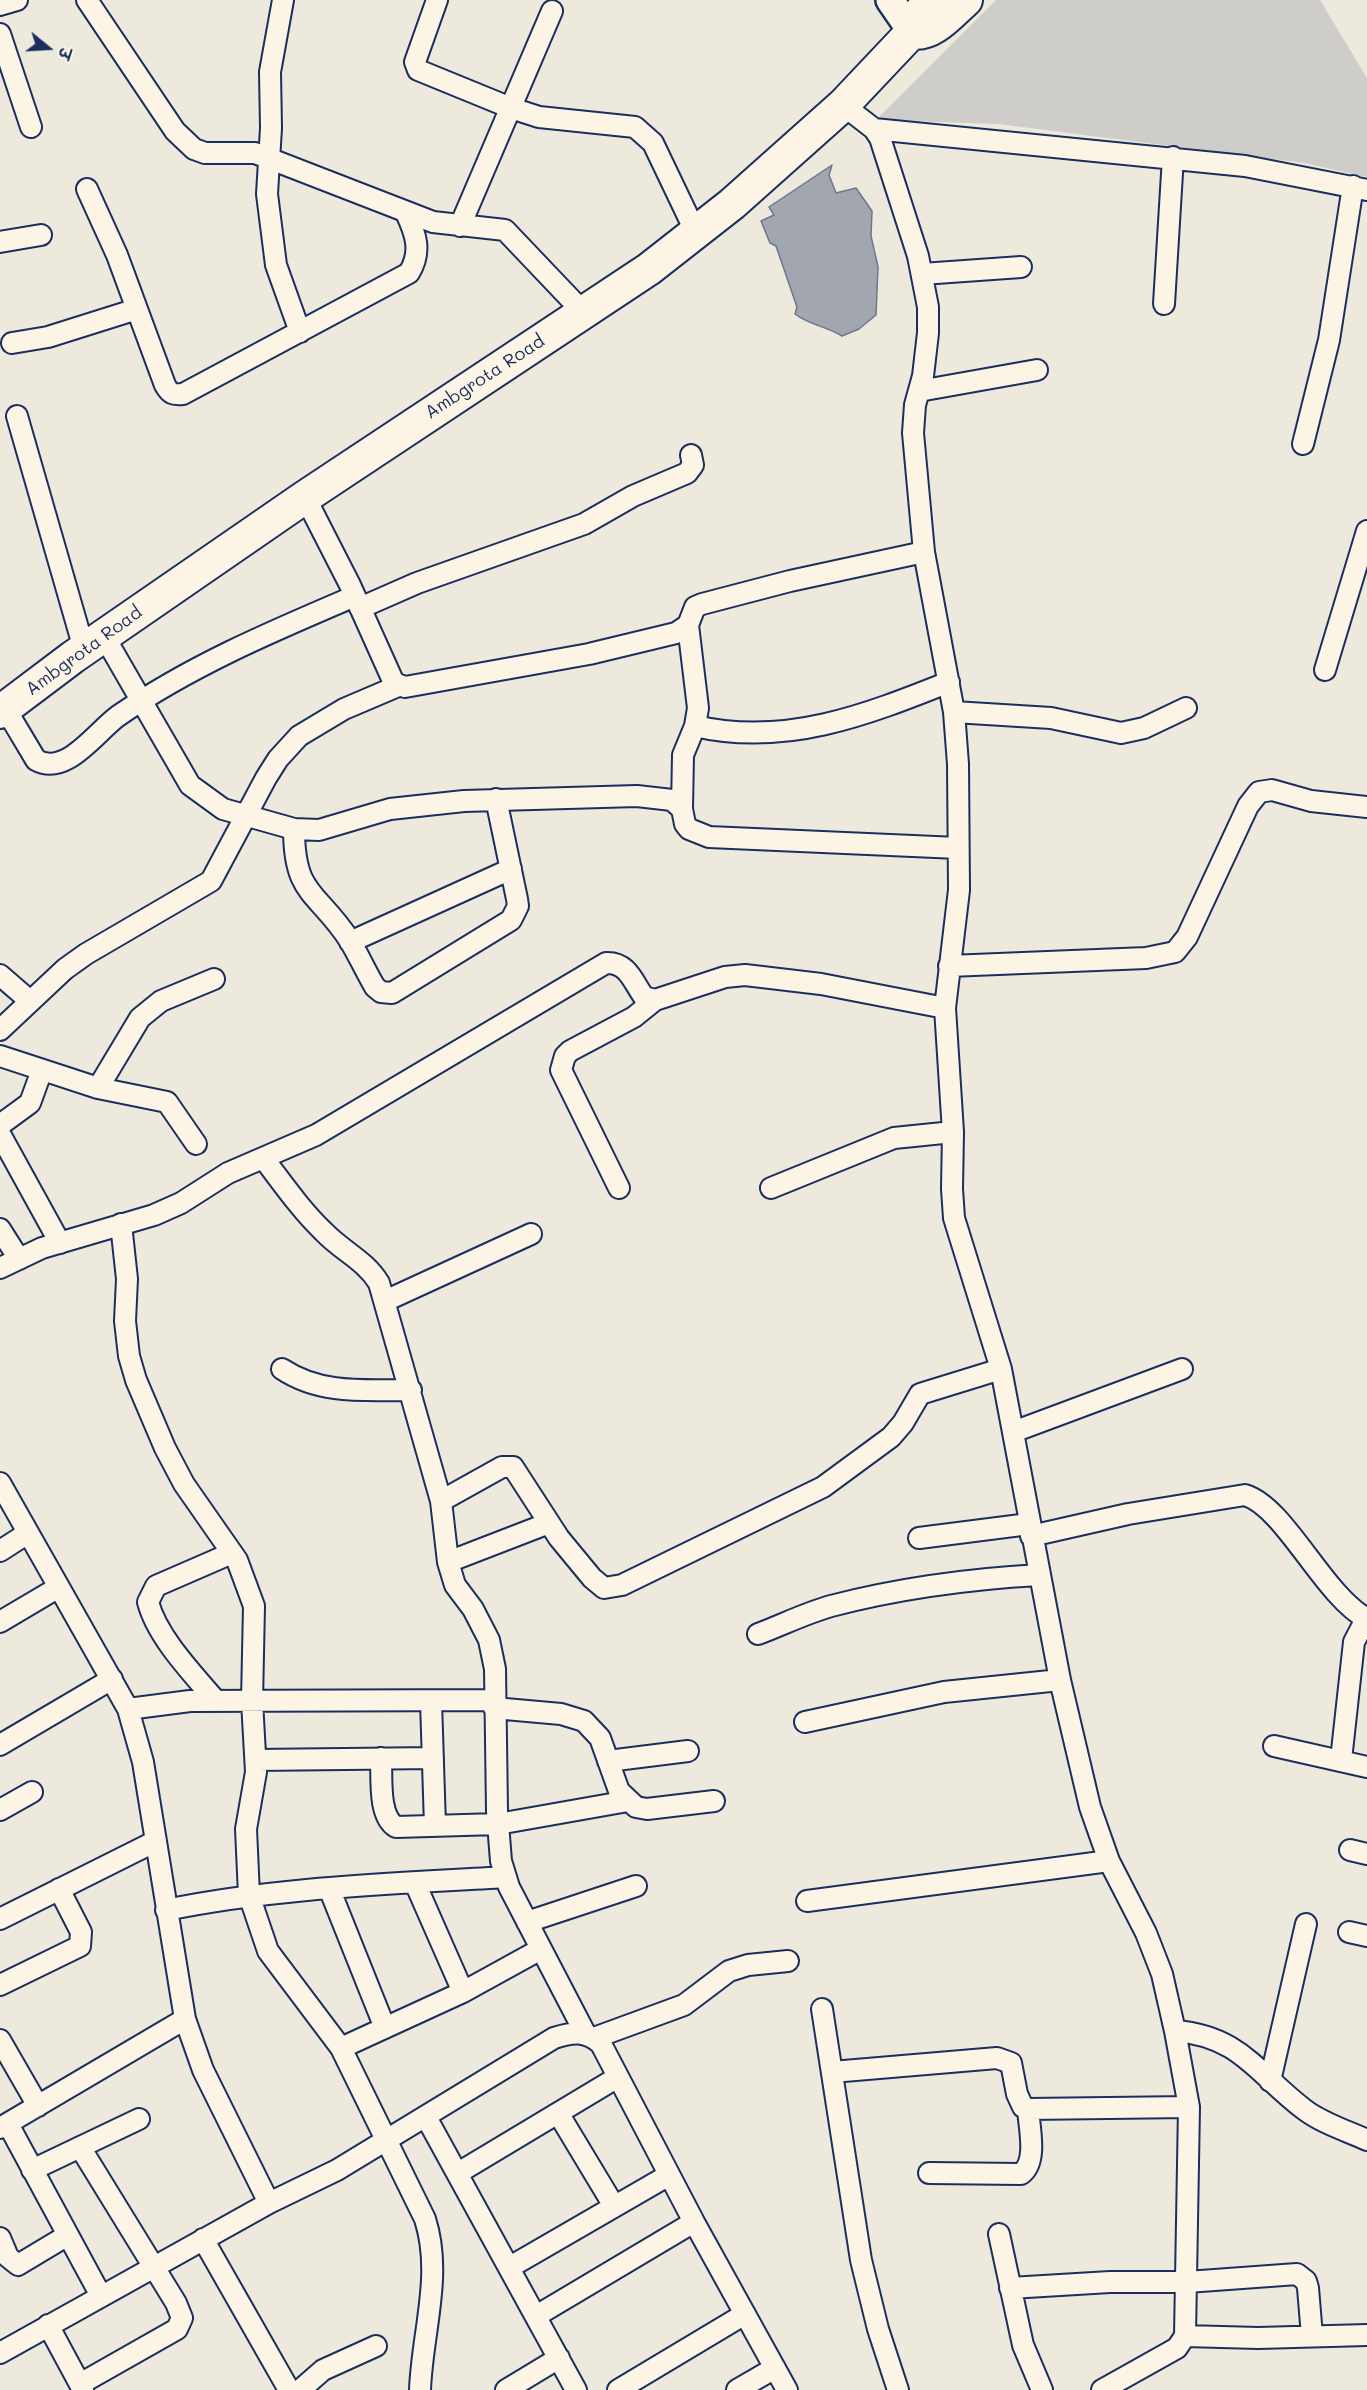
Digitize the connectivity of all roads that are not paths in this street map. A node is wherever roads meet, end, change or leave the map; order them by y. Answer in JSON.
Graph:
{"nodes":[{"id":1,"x":17,"y":0,"type":"edge"},
{"id":2,"x":87,"y":0,"type":"edge"},
{"id":3,"x":283,"y":0,"type":"edge"},
{"id":4,"x":437,"y":0,"type":"edge"},
{"id":5,"x":890,"y":0,"type":"edge"},
{"id":6,"x":931,"y":0,"type":"edge"},
{"id":7,"x":966,"y":0,"type":"edge"},
{"id":8,"x":0,"y":5,"type":"edge"},
{"id":9,"x":552,"y":10,"type":"dead end"},
{"id":10,"x":912,"y":32,"type":"junction"},
{"id":11,"x":0,"y":34,"type":"edge"},
{"id":12,"x":843,"y":105,"type":"junction"},
{"id":13,"x":511,"y":108,"type":"junction"},
{"id":14,"x":31,"y":127,"type":"dead end"},
{"id":15,"x":873,"y":129,"type":"junction"},
{"id":16,"x":267,"y":157,"type":"junction"},
{"id":17,"x":1173,"y":158,"type":"junction"},
{"id":18,"x":1360,"y":188,"type":"edge"},
{"id":19,"x":87,"y":189,"type":"dead end"},
{"id":20,"x":406,"y":213,"type":"junction"},
{"id":21,"x":460,"y":226,"type":"junction"},
{"id":22,"x":696,"y":232,"type":"junction"},
{"id":23,"x":41,"y":235,"type":"dead end"},
{"id":24,"x":0,"y":242,"type":"edge"},
{"id":25,"x":1021,"y":267,"type":"dead end"},
{"id":26,"x":922,"y":274,"type":"junction"},
{"id":27,"x":1164,"y":304,"type":"dead end"},
{"id":28,"x":137,"y":309,"type":"junction"},
{"id":29,"x":584,"y":313,"type":"junction"},
{"id":30,"x":300,"y":332,"type":"junction"},
{"id":31,"x":12,"y":343,"type":"dead end"},
{"id":32,"x":1037,"y":370,"type":"dead end"},
{"id":33,"x":919,"y":391,"type":"junction"},
{"id":34,"x":17,"y":416,"type":"dead end"},
{"id":35,"x":1303,"y":444,"type":"dead end"},
{"id":36,"x":691,"y":454,"type":"dead end"},
{"id":37,"x":305,"y":497,"type":"junction"},
{"id":38,"x":1367,"y":531,"type":"edge"},
{"id":39,"x":924,"y":552,"type":"junction"},
{"id":40,"x":358,"y":602,"type":"junction"},
{"id":41,"x":688,"y":625,"type":"junction"},
{"id":42,"x":94,"y":643,"type":"junction"},
{"id":43,"x":1326,"y":670,"type":"dead end"},
{"id":44,"x":949,"y":682,"type":"junction"},
{"id":45,"x":398,"y":686,"type":"junction"},
{"id":46,"x":141,"y":700,"type":"junction"},
{"id":47,"x":1186,"y":708,"type":"dead end"},
{"id":48,"x":3,"y":710,"type":"edge"},
{"id":49,"x":954,"y":712,"type":"junction"},
{"id":50,"x":695,"y":726,"type":"junction"},
{"id":51,"x":496,"y":799,"type":"junction"},
{"id":52,"x":1367,"y":807,"type":"edge"},
{"id":53,"x":682,"y":809,"type":"junction"},
{"id":54,"x":247,"y":816,"type":"junction"},
{"id":55,"x":294,"y":828,"type":"junction"},
{"id":56,"x":958,"y":848,"type":"junction"},
{"id":57,"x":511,"y":869,"type":"junction"},
{"id":58,"x":351,"y":942,"type":"junction"},
{"id":59,"x":949,"y":966,"type":"junction"},
{"id":60,"x":0,"y":975,"type":"edge"},
{"id":61,"x":214,"y":979,"type":"dead end"},
{"id":62,"x":655,"y":1000,"type":"junction"},
{"id":63,"x":30,"y":1001,"type":"junction"},
{"id":64,"x":945,"y":1008,"type":"junction"},
{"id":65,"x":0,"y":1030,"type":"edge"},
{"id":66,"x":0,"y":1056,"type":"edge"},
{"id":67,"x":42,"y":1070,"type":"junction"},
{"id":68,"x":98,"y":1088,"type":"junction"},
{"id":69,"x":0,"y":1125,"type":"edge"},
{"id":70,"x":953,"y":1132,"type":"junction"},
{"id":71,"x":0,"y":1134,"type":"edge"},
{"id":72,"x":196,"y":1144,"type":"dead end"},
{"id":73,"x":264,"y":1159,"type":"junction"},
{"id":74,"x":619,"y":1188,"type":"dead end"},
{"id":75,"x":771,"y":1188,"type":"dead end"},
{"id":76,"x":121,"y":1224,"type":"junction"},
{"id":77,"x":0,"y":1229,"type":"edge"},
{"id":78,"x":531,"y":1234,"type":"dead end"},
{"id":79,"x":60,"y":1243,"type":"junction"},
{"id":80,"x":19,"y":1259,"type":"junction"},
{"id":81,"x":0,"y":1268,"type":"edge"},
{"id":82,"x":385,"y":1301,"type":"junction"},
{"id":83,"x":282,"y":1369,"type":"dead end"},
{"id":84,"x":1001,"y":1369,"type":"junction"},
{"id":85,"x":1182,"y":1369,"type":"dead end"},
{"id":86,"x":411,"y":1390,"type":"junction"},
{"id":87,"x":1013,"y":1432,"type":"junction"},
{"id":88,"x":0,"y":1483,"type":"edge"},
{"id":89,"x":441,"y":1501,"type":"junction"},
{"id":90,"x":549,"y":1522,"type":"junction"},
{"id":91,"x":1030,"y":1530,"type":"junction"},
{"id":92,"x":28,"y":1533,"type":"junction"},
{"id":93,"x":919,"y":1538,"type":"dead end"},
{"id":94,"x":0,"y":1551,"type":"edge"},
{"id":95,"x":232,"y":1553,"type":"junction"},
{"id":96,"x":448,"y":1562,"type":"junction"},
{"id":97,"x":1039,"y":1575,"type":"junction"},
{"id":98,"x":59,"y":1587,"type":"junction"},
{"id":99,"x":1366,"y":1619,"type":"edge"},
{"id":100,"x":0,"y":1622,"type":"edge"},
{"id":101,"x":758,"y":1634,"type":"dead end"},
{"id":102,"x":112,"y":1679,"type":"junction"},
{"id":103,"x":1060,"y":1680,"type":"junction"},
{"id":104,"x":216,"y":1701,"type":"junction"},
{"id":105,"x":252,"y":1701,"type":"junction"},
{"id":106,"x":431,"y":1701,"type":"junction"},
{"id":107,"x":494,"y":1704,"type":"junction"},
{"id":108,"x":128,"y":1708,"type":"junction"},
{"id":109,"x":805,"y":1722,"type":"dead end"},
{"id":110,"x":0,"y":1745,"type":"edge"},
{"id":111,"x":1274,"y":1746,"type":"dead end"},
{"id":112,"x":688,"y":1751,"type":"dead end"},
{"id":113,"x":381,"y":1758,"type":"junction"},
{"id":114,"x":433,"y":1758,"type":"junction"},
{"id":115,"x":256,"y":1760,"type":"junction"},
{"id":116,"x":1341,"y":1760,"type":"junction"},
{"id":117,"x":608,"y":1761,"type":"junction"},
{"id":118,"x":1367,"y":1767,"type":"edge"},
{"id":119,"x":32,"y":1792,"type":"dead end"},
{"id":120,"x":628,"y":1801,"type":"junction"},
{"id":121,"x":714,"y":1801,"type":"dead end"},
{"id":122,"x":0,"y":1810,"type":"edge"},
{"id":123,"x":498,"y":1824,"type":"junction"},
{"id":124,"x":435,"y":1826,"type":"junction"},
{"id":125,"x":156,"y":1841,"type":"junction"},
{"id":126,"x":1109,"y":1861,"type":"junction"},
{"id":127,"x":506,"y":1877,"type":"junction"},
{"id":128,"x":415,"y":1883,"type":"junction"},
{"id":129,"x":636,"y":1886,"type":"dead end"},
{"id":130,"x":329,"y":1888,"type":"junction"},
{"id":131,"x":59,"y":1889,"type":"junction"},
{"id":132,"x":249,"y":1895,"type":"junction"},
{"id":133,"x":807,"y":1901,"type":"dead end"},
{"id":134,"x":166,"y":1910,"type":"junction"},
{"id":135,"x":0,"y":1919,"type":"edge"},
{"id":136,"x":527,"y":1922,"type":"junction"},
{"id":137,"x":1306,"y":1924,"type":"dead end"},
{"id":138,"x":541,"y":1949,"type":"junction"},
{"id":139,"x":788,"y":1961,"type":"dead end"},
{"id":140,"x":0,"y":1985,"type":"edge"},
{"id":141,"x":463,"y":1992,"type":"junction"},
{"id":142,"x":822,"y":2009,"type":"dead end"},
{"id":143,"x":184,"y":2019,"type":"junction"},
{"id":144,"x":385,"y":2028,"type":"junction"},
{"id":145,"x":1175,"y":2031,"type":"junction"},
{"id":146,"x":590,"y":2036,"type":"junction"},
{"id":147,"x":0,"y":2040,"type":"edge"},
{"id":148,"x":341,"y":2048,"type":"junction"},
{"id":149,"x":832,"y":2072,"type":"junction"},
{"id":150,"x":618,"y":2077,"type":"junction"},
{"id":151,"x":1270,"y":2081,"type":"junction"},
{"id":152,"x":38,"y":2106,"type":"junction"},
{"id":153,"x":1189,"y":2107,"type":"junction"},
{"id":154,"x":1028,"y":2109,"type":"junction"},
{"id":155,"x":558,"y":2113,"type":"junction"},
{"id":156,"x":426,"y":2117,"type":"junction"},
{"id":157,"x":139,"y":2119,"type":"dead end"},
{"id":158,"x":4,"y":2126,"type":"edge"},
{"id":159,"x":1367,"y":2140,"type":"edge"},
{"id":160,"x":385,"y":2142,"type":"junction"},
{"id":161,"x":80,"y":2147,"type":"junction"},
{"id":162,"x":32,"y":2170,"type":"junction"},
{"id":163,"x":458,"y":2173,"type":"junction"},
{"id":164,"x":929,"y":2173,"type":"dead end"},
{"id":165,"x":669,"y":2175,"type":"junction"},
{"id":166,"x":269,"y":2203,"type":"junction"},
{"id":167,"x":614,"y":2206,"type":"junction"},
{"id":168,"x":694,"y":2222,"type":"junction"},
{"id":169,"x":999,"y":2234,"type":"dead end"},
{"id":170,"x":68,"y":2235,"type":"junction"},
{"id":171,"x":0,"y":2238,"type":"edge"},
{"id":172,"x":203,"y":2239,"type":"junction"},
{"id":173,"x":510,"y":2266,"type":"junction"},
{"id":174,"x":153,"y":2267,"type":"junction"},
{"id":175,"x":1187,"y":2282,"type":"junction"},
{"id":176,"x":1010,"y":2288,"type":"junction"},
{"id":177,"x":101,"y":2296,"type":"junction"},
{"id":178,"x":745,"y":2314,"type":"junction"},
{"id":179,"x":536,"y":2316,"type":"junction"},
{"id":180,"x":48,"y":2325,"type":"junction"},
{"id":181,"x":1367,"y":2335,"type":"edge"},
{"id":182,"x":1185,"y":2336,"type":"junction"},
{"id":183,"x":1312,"y":2336,"type":"junction"},
{"id":184,"x":376,"y":2346,"type":"dead end"},
{"id":185,"x":0,"y":2353,"type":"edge"},
{"id":186,"x":559,"y":2358,"type":"junction"},
{"id":187,"x":775,"y":2368,"type":"junction"},
{"id":188,"x":82,"y":2387,"type":"edge"},
{"id":189,"x":630,"y":2387,"type":"edge"},
{"id":190,"x":290,"y":2390,"type":"edge"},
{"id":191,"x":300,"y":2390,"type":"edge"},
{"id":192,"x":420,"y":2390,"type":"edge"},
{"id":193,"x":506,"y":2390,"type":"edge"},
{"id":194,"x":576,"y":2390,"type":"edge"},
{"id":195,"x":737,"y":2390,"type":"edge"},
{"id":196,"x":787,"y":2390,"type":"edge"},
{"id":197,"x":898,"y":2390,"type":"edge"},
{"id":198,"x":1042,"y":2390,"type":"edge"},
{"id":199,"x":1102,"y":2390,"type":"edge"}],
"edges":[{"from":1,"to":8,"type":"street"},
{"from":2,"to":16,"type":"street"},
{"from":3,"to":16,"type":"street"},
{"from":4,"to":13,"type":"street"},
{"from":5,"to":10,"type":"main road"},
{"from":6,"to":10,"type":"main road","name":"Ambgrota Road"},
{"from":7,"to":10,"type":"main road"},
{"from":9,"to":13,"type":"street"},
{"from":10,"to":12,"type":"main road","name":"Ambgrota Road"},
{"from":11,"to":14,"type":"street"},
{"from":12,"to":15,"type":"street"},
{"from":12,"to":22,"type":"main road","name":"Ambgrota Road"},
{"from":13,"to":21,"type":"street"},
{"from":13,"to":22,"type":"street"},
{"from":15,"to":17,"type":"street"},
{"from":15,"to":26,"type":"street"},
{"from":16,"to":20,"type":"street"},
{"from":16,"to":30,"type":"street"},
{"from":17,"to":18,"type":"street"},
{"from":17,"to":27,"type":"street"},
{"from":18,"to":35,"type":"street"},
{"from":19,"to":28,"type":"street"},
{"from":20,"to":21,"type":"street"},
{"from":20,"to":30,"type":"street"},
{"from":21,"to":29,"type":"street"},
{"from":22,"to":29,"type":"main road","name":"Ambgrota Road"},
{"from":23,"to":24,"type":"street"},
{"from":25,"to":26,"type":"street"},
{"from":26,"to":33,"type":"street"},
{"from":28,"to":30,"type":"street"},
{"from":28,"to":31,"type":"street"},
{"from":29,"to":37,"type":"main road","name":"Ambgrota Road"},
{"from":32,"to":33,"type":"street"},
{"from":33,"to":39,"type":"street"},
{"from":34,"to":42,"type":"street"},
{"from":36,"to":40,"type":"street"},
{"from":37,"to":40,"type":"street"},
{"from":37,"to":42,"type":"main road","name":"Ambgrota Road"},
{"from":38,"to":43,"type":"street"},
{"from":39,"to":41,"type":"street"},
{"from":39,"to":44,"type":"street"},
{"from":40,"to":45,"type":"street"},
{"from":40,"to":46,"type":"street"},
{"from":41,"to":45,"type":"street"},
{"from":41,"to":50,"type":"street"},
{"from":42,"to":46,"type":"street"},
{"from":42,"to":48,"type":"main road","name":"Ambgrota Road"},
{"from":44,"to":49,"type":"street"},
{"from":44,"to":50,"type":"street"},
{"from":45,"to":54,"type":"street"},
{"from":46,"to":48,"type":"street"},
{"from":46,"to":54,"type":"street"},
{"from":47,"to":49,"type":"street"},
{"from":49,"to":56,"type":"street"},
{"from":50,"to":53,"type":"street"},
{"from":51,"to":53,"type":"street"},
{"from":51,"to":55,"type":"street"},
{"from":51,"to":57,"type":"street"},
{"from":52,"to":59,"type":"street"},
{"from":53,"to":56,"type":"street"},
{"from":54,"to":55,"type":"street"},
{"from":54,"to":63,"type":"street"},
{"from":55,"to":58,"type":"street"},
{"from":56,"to":59,"type":"street"},
{"from":57,"to":58,"type":"street"},
{"from":57,"to":58,"type":"street"},
{"from":59,"to":64,"type":"street"},
{"from":60,"to":63,"type":"street"},
{"from":61,"to":68,"type":"street"},
{"from":62,"to":64,"type":"street"},
{"from":62,"to":73,"type":"street"},
{"from":62,"to":74,"type":"street"},
{"from":63,"to":65,"type":"street"},
{"from":64,"to":70,"type":"street"},
{"from":66,"to":67,"type":"street"},
{"from":67,"to":68,"type":"street"},
{"from":67,"to":69,"type":"street"},
{"from":68,"to":72,"type":"street"},
{"from":70,"to":75,"type":"street"},
{"from":70,"to":84,"type":"street"},
{"from":71,"to":79,"type":"street"},
{"from":73,"to":76,"type":"street"},
{"from":73,"to":82,"type":"street"},
{"from":76,"to":79,"type":"street"},
{"from":76,"to":95,"type":"street"},
{"from":77,"to":80,"type":"street"},
{"from":78,"to":82,"type":"street"},
{"from":79,"to":80,"type":"street"},
{"from":80,"to":81,"type":"street"},
{"from":82,"to":86,"type":"street"},
{"from":83,"to":86,"type":"street"},
{"from":84,"to":87,"type":"street"},
{"from":84,"to":90,"type":"street"},
{"from":85,"to":87,"type":"street"},
{"from":86,"to":89,"type":"street"},
{"from":87,"to":91,"type":"street"},
{"from":88,"to":92,"type":"street"},
{"from":89,"to":90,"type":"street"},
{"from":89,"to":96,"type":"street"},
{"from":90,"to":96,"type":"street"},
{"from":91,"to":93,"type":"street"},
{"from":91,"to":97,"type":"street"},
{"from":91,"to":99,"type":"street"},
{"from":92,"to":94,"type":"street"},
{"from":92,"to":98,"type":"street"},
{"from":95,"to":104,"type":"street"},
{"from":95,"to":105,"type":"street"},
{"from":96,"to":107,"type":"street"},
{"from":97,"to":101,"type":"street"},
{"from":97,"to":103,"type":"street"},
{"from":98,"to":100,"type":"street"},
{"from":98,"to":102,"type":"street"},
{"from":99,"to":116,"type":"street"},
{"from":102,"to":108,"type":"street"},
{"from":102,"to":110,"type":"street"},
{"from":103,"to":109,"type":"street"},
{"from":103,"to":126,"type":"street"},
{"from":104,"to":105,"type":"street"},
{"from":104,"to":108,"type":"street"},
{"from":105,"to":106,"type":"street"},
{"from":105,"to":115,"type":"street"},
{"from":106,"to":107,"type":"street"},
{"from":106,"to":114,"type":"street"},
{"from":107,"to":117,"type":"street"},
{"from":107,"to":123,"type":"street"},
{"from":108,"to":125,"type":"street"},
{"from":111,"to":116,"type":"street"},
{"from":112,"to":117,"type":"street"},
{"from":113,"to":114,"type":"street"},
{"from":113,"to":115,"type":"street"},
{"from":113,"to":124,"type":"street"},
{"from":114,"to":124,"type":"street"},
{"from":115,"to":132,"type":"street"},
{"from":116,"to":118,"type":"street"},
{"from":117,"to":120,"type":"street"},
{"from":119,"to":122,"type":"street"},
{"from":120,"to":121,"type":"street"},
{"from":120,"to":123,"type":"street"},
{"from":123,"to":124,"type":"street"},
{"from":123,"to":127,"type":"street"},
{"from":125,"to":131,"type":"street"},
{"from":125,"to":134,"type":"street"},
{"from":126,"to":133,"type":"street"},
{"from":126,"to":145,"type":"street"},
{"from":127,"to":128,"type":"street"},
{"from":127,"to":136,"type":"street"},
{"from":128,"to":130,"type":"street"},
{"from":128,"to":141,"type":"street"},
{"from":129,"to":136,"type":"street"},
{"from":130,"to":132,"type":"street"},
{"from":130,"to":144,"type":"street"},
{"from":131,"to":135,"type":"street"},
{"from":131,"to":140,"type":"street"},
{"from":132,"to":134,"type":"street"},
{"from":132,"to":148,"type":"street"},
{"from":134,"to":143,"type":"street"},
{"from":136,"to":138,"type":"street"},
{"from":137,"to":151,"type":"street"},
{"from":138,"to":141,"type":"street"},
{"from":138,"to":146,"type":"street"},
{"from":139,"to":146,"type":"street"},
{"from":141,"to":144,"type":"street"},
{"from":142,"to":149,"type":"street"},
{"from":143,"to":152,"type":"street"},
{"from":143,"to":166,"type":"street"},
{"from":144,"to":148,"type":"street"},
{"from":145,"to":151,"type":"street"},
{"from":145,"to":153,"type":"street"},
{"from":146,"to":150,"type":"street"},
{"from":146,"to":156,"type":"street"},
{"from":147,"to":152,"type":"street"},
{"from":148,"to":160,"type":"street"},
{"from":149,"to":154,"type":"street"},
{"from":149,"to":197,"type":"street"},
{"from":150,"to":155,"type":"street"},
{"from":150,"to":165,"type":"street"},
{"from":151,"to":159,"type":"street"},
{"from":152,"to":158,"type":"street"},
{"from":153,"to":154,"type":"street"},
{"from":153,"to":175,"type":"street"},
{"from":154,"to":164,"type":"street"},
{"from":155,"to":163,"type":"street"},
{"from":155,"to":167,"type":"street"},
{"from":156,"to":160,"type":"street"},
{"from":156,"to":163,"type":"street"},
{"from":157,"to":161,"type":"street"},
{"from":158,"to":162,"type":"street"},
{"from":160,"to":166,"type":"street"},
{"from":160,"to":192,"type":"street"},
{"from":161,"to":162,"type":"street"},
{"from":161,"to":174,"type":"street"},
{"from":162,"to":170,"type":"street"},
{"from":163,"to":173,"type":"street"},
{"from":165,"to":167,"type":"street"},
{"from":165,"to":168,"type":"street"},
{"from":166,"to":172,"type":"street"},
{"from":167,"to":173,"type":"street"},
{"from":168,"to":178,"type":"street"},
{"from":168,"to":179,"type":"street"},
{"from":169,"to":176,"type":"street"},
{"from":170,"to":171,"type":"street"},
{"from":170,"to":177,"type":"street"},
{"from":172,"to":174,"type":"street"},
{"from":172,"to":190,"type":"street"},
{"from":173,"to":179,"type":"street"},
{"from":174,"to":177,"type":"street"},
{"from":174,"to":188,"type":"street"},
{"from":175,"to":176,"type":"street"},
{"from":175,"to":182,"type":"street"},
{"from":175,"to":183,"type":"street"},
{"from":176,"to":198,"type":"street"},
{"from":177,"to":180,"type":"street"},
{"from":178,"to":187,"type":"street"},
{"from":178,"to":189,"type":"street"},
{"from":179,"to":186,"type":"street"},
{"from":180,"to":185,"type":"street"},
{"from":180,"to":188,"type":"street"},
{"from":181,"to":183,"type":"street"},
{"from":182,"to":183,"type":"street"},
{"from":182,"to":199,"type":"street"},
{"from":184,"to":191,"type":"street"},
{"from":186,"to":193,"type":"street"},
{"from":186,"to":194,"type":"street"},
{"from":187,"to":195,"type":"street"},
{"from":187,"to":196,"type":"street"}]}
